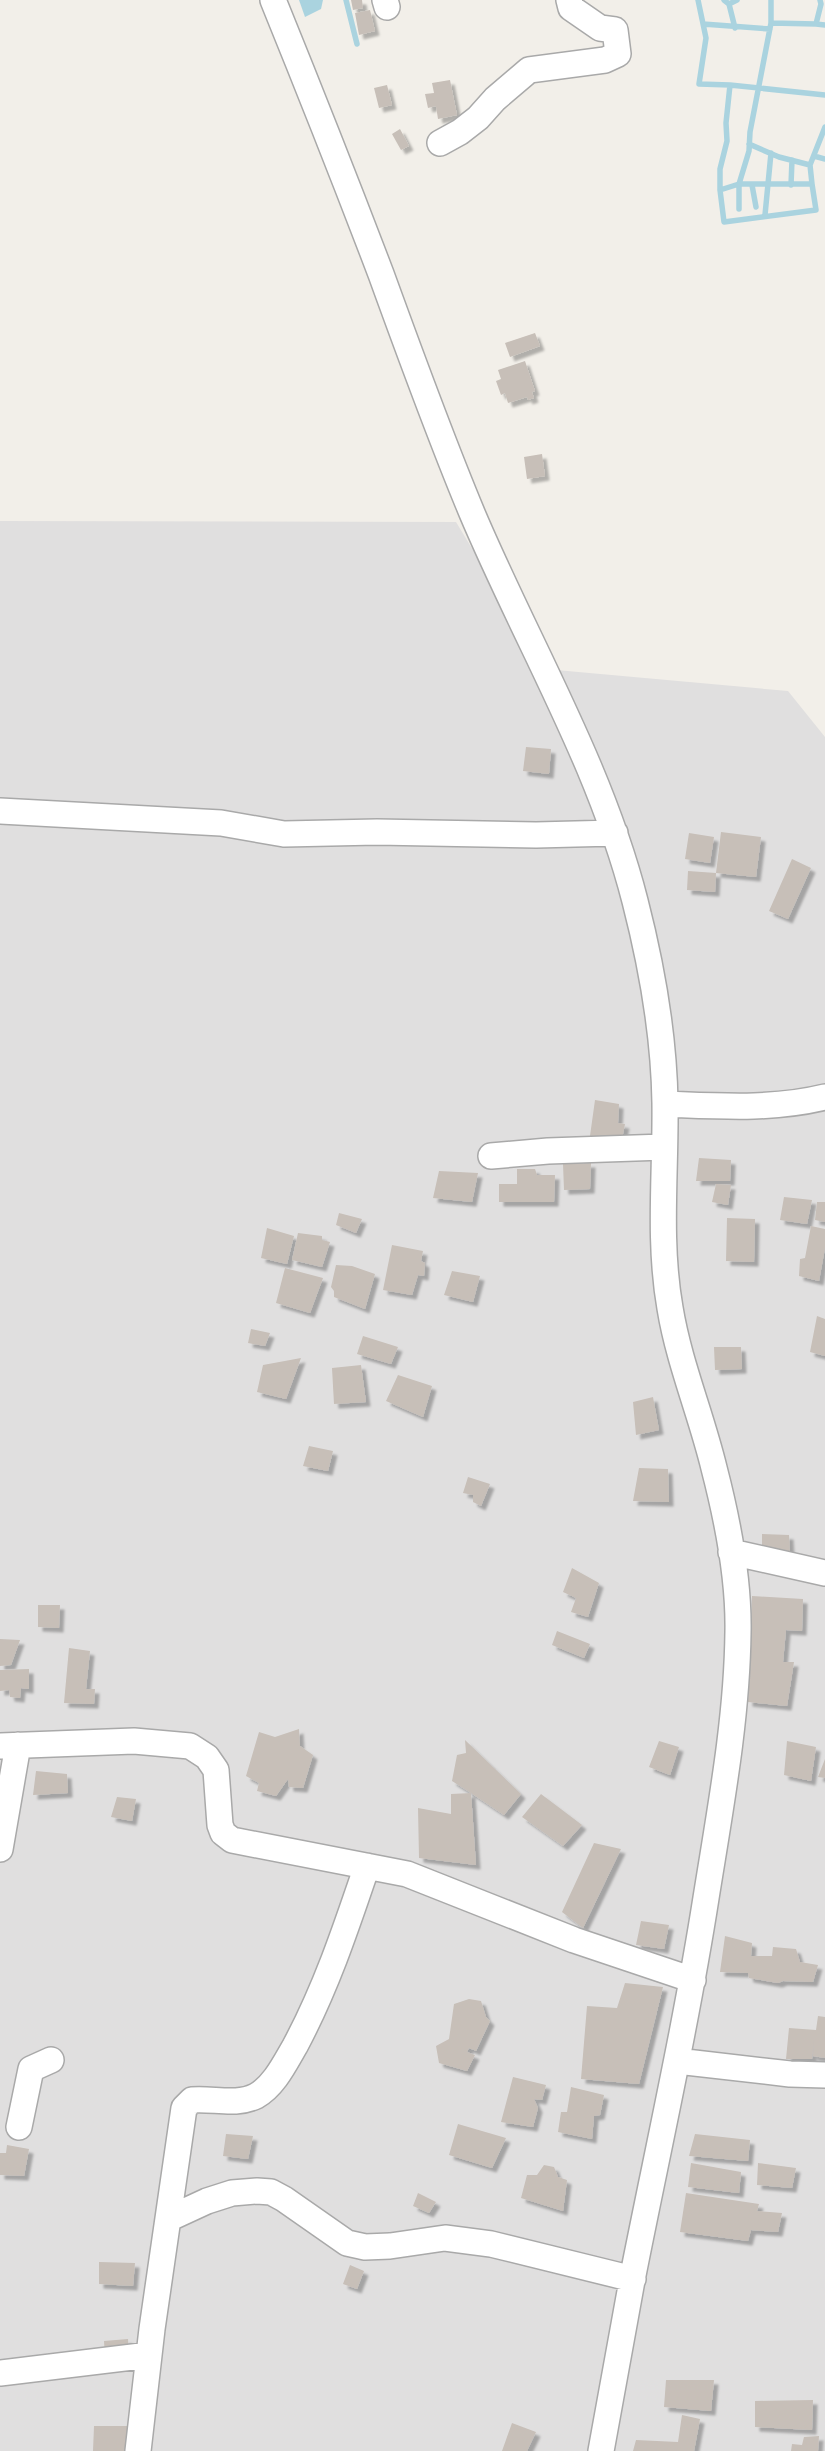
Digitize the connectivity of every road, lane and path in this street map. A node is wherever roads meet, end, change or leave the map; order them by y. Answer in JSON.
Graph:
{"nodes":[{"id":1,"x":273,"y":0,"type":"edge"},
{"id":2,"x":570,"y":0,"type":"edge"},
{"id":3,"x":440,"y":143,"type":"dead end"},
{"id":4,"x":0,"y":811,"type":"edge"},
{"id":5,"x":615,"y":833,"type":"junction"},
{"id":6,"x":825,"y":1097,"type":"edge"},
{"id":7,"x":665,"y":1104,"type":"junction"},
{"id":8,"x":664,"y":1147,"type":"junction"},
{"id":9,"x":491,"y":1156,"type":"dead end"},
{"id":10,"x":731,"y":1552,"type":"junction"},
{"id":11,"x":825,"y":1573,"type":"edge"},
{"id":12,"x":9,"y":1745,"type":"edge"},
{"id":13,"x":0,"y":1849,"type":"edge"},
{"id":14,"x":367,"y":1866,"type":"junction"},
{"id":15,"x":693,"y":1980,"type":"junction"},
{"id":16,"x":51,"y":2060,"type":"dead end"},
{"id":17,"x":677,"y":2061,"type":"junction"},
{"id":18,"x":825,"y":2075,"type":"edge"},
{"id":19,"x":19,"y":2127,"type":"dead end"},
{"id":20,"x":168,"y":2219,"type":"junction"},
{"id":21,"x":632,"y":2279,"type":"junction"},
{"id":22,"x":149,"y":2355,"type":"junction"},
{"id":23,"x":0,"y":2372,"type":"edge"},
{"id":24,"x":138,"y":2451,"type":"edge"},
{"id":25,"x":601,"y":2451,"type":"edge"}],
"edges":[{"from":1,"to":5,"type":"street"},
{"from":2,"to":3,"type":"street"},
{"from":4,"to":5,"type":"street"},
{"from":5,"to":7,"type":"street"},
{"from":6,"to":7,"type":"street"},
{"from":7,"to":8,"type":"street"},
{"from":8,"to":9,"type":"street"},
{"from":8,"to":10,"type":"street"},
{"from":10,"to":11,"type":"street"},
{"from":10,"to":15,"type":"street"},
{"from":12,"to":13,"type":"street"},
{"from":12,"to":14,"type":"street"},
{"from":14,"to":15,"type":"street"},
{"from":14,"to":20,"type":"street"},
{"from":15,"to":17,"type":"street"},
{"from":16,"to":19,"type":"street"},
{"from":17,"to":18,"type":"street"},
{"from":17,"to":21,"type":"street"},
{"from":20,"to":21,"type":"street"},
{"from":20,"to":22,"type":"street"},
{"from":21,"to":25,"type":"street"},
{"from":22,"to":23,"type":"street"},
{"from":22,"to":24,"type":"street"}]}
